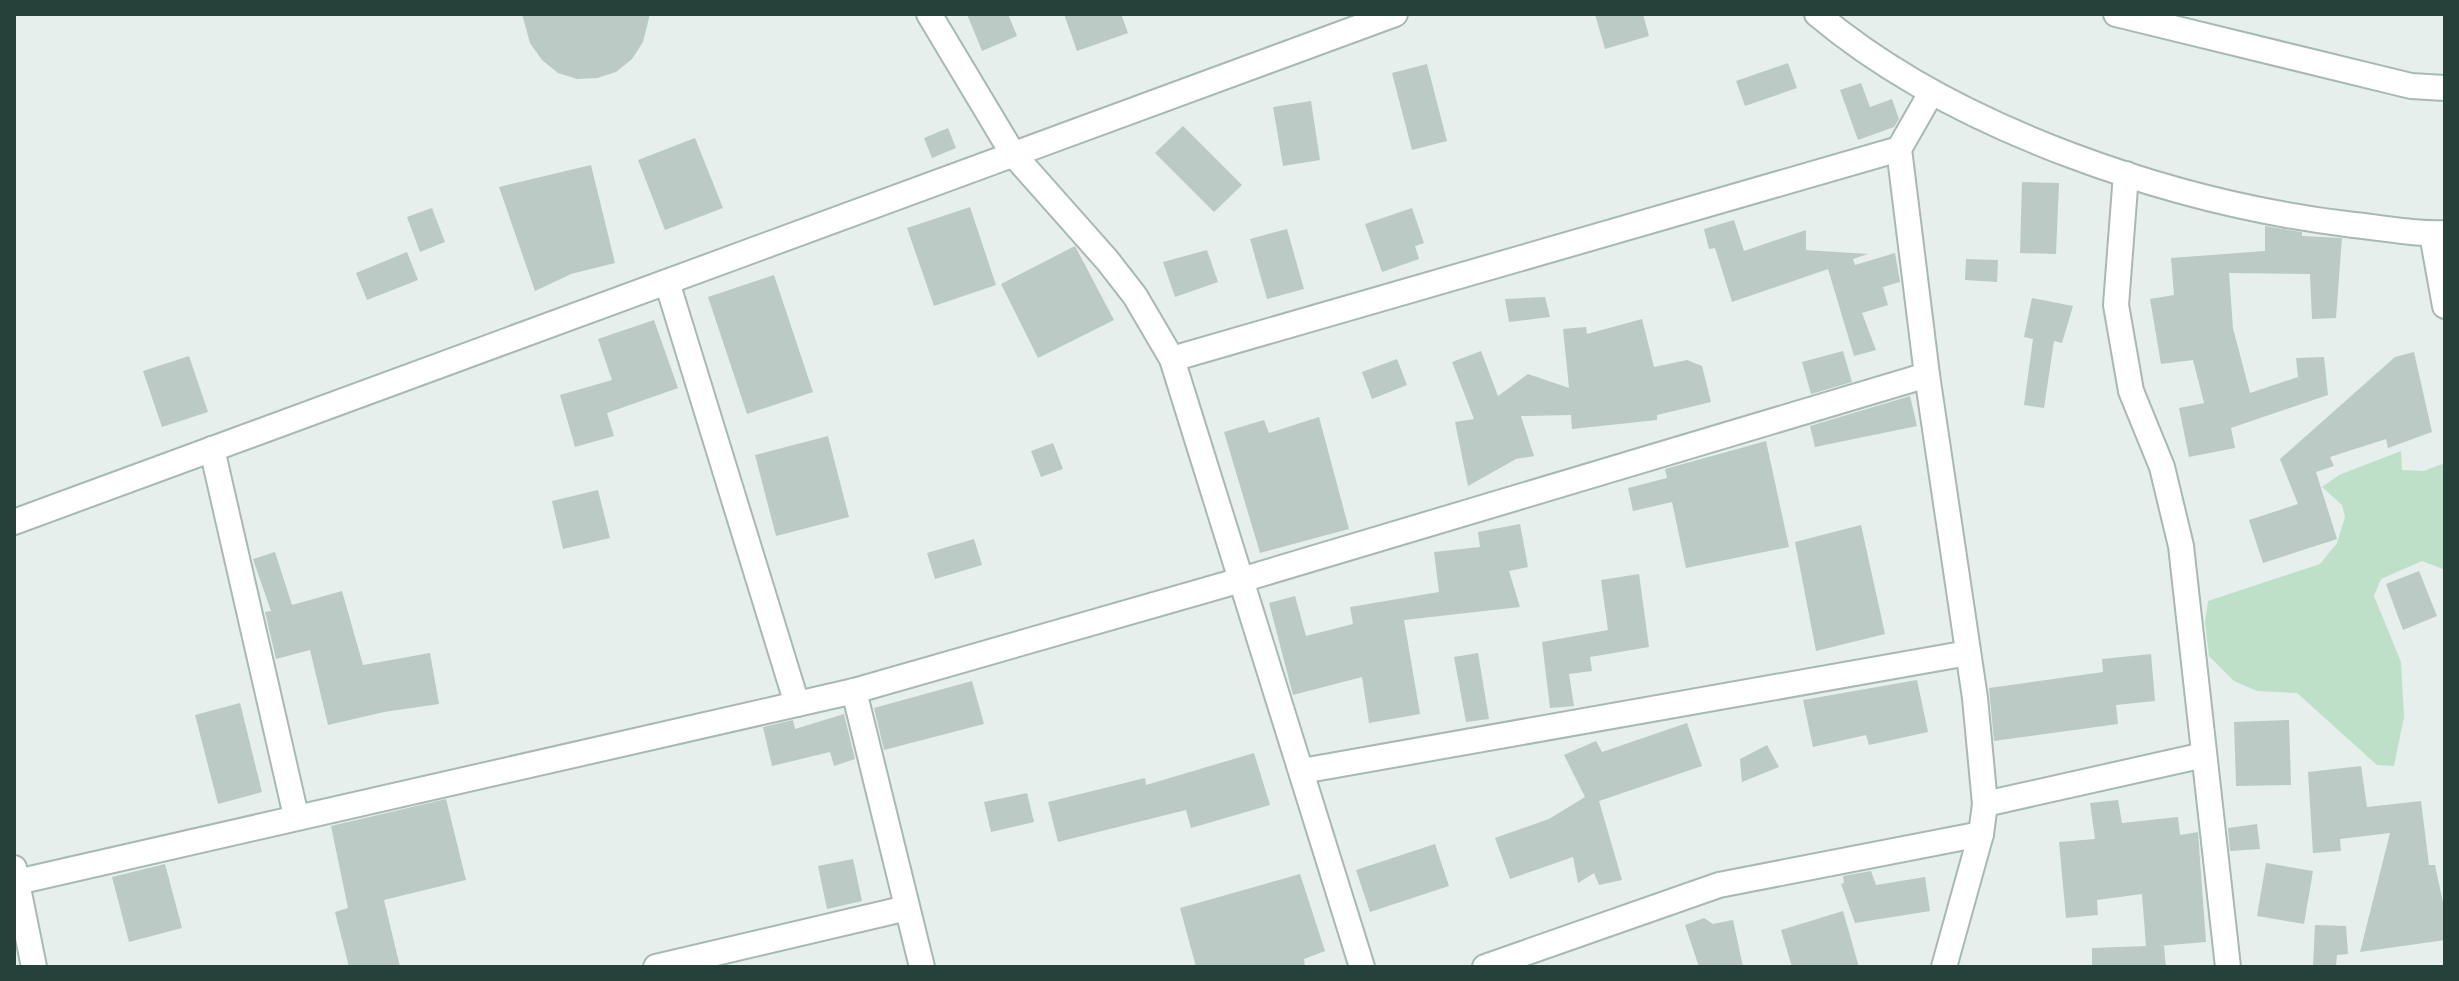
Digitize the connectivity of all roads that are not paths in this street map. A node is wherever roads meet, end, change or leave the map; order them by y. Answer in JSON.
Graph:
{"nodes":[{"id":1,"x":929,"y":14,"type":"edge"},
{"id":2,"x":1395,"y":14,"type":"edge"},
{"id":3,"x":1817,"y":14,"type":"edge"},
{"id":4,"x":2116,"y":14,"type":"edge"},
{"id":5,"x":2445,"y":88,"type":"edge"},
{"id":6,"x":1931,"y":93,"type":"junction"},
{"id":7,"x":1899,"y":149,"type":"junction"},
{"id":8,"x":1013,"y":154,"type":"junction"},
{"id":9,"x":2126,"y":174,"type":"junction"},
{"id":10,"x":2439,"y":234,"type":"edge"},
{"id":11,"x":667,"y":282,"type":"junction"},
{"id":12,"x":2445,"y":306,"type":"edge"},
{"id":13,"x":1172,"y":359,"type":"junction"},
{"id":14,"x":1927,"y":375,"type":"junction"},
{"id":15,"x":212,"y":449,"type":"junction"},
{"id":16,"x":14,"y":522,"type":"edge"},
{"id":17,"x":1241,"y":580,"type":"junction"},
{"id":18,"x":1968,"y":653,"type":"junction"},
{"id":19,"x":854,"y":691,"type":"junction"},
{"id":20,"x":797,"y":704,"type":"junction"},
{"id":21,"x":2204,"y":755,"type":"junction"},
{"id":22,"x":1302,"y":771,"type":"junction"},
{"id":23,"x":1985,"y":804,"type":"junction"},
{"id":24,"x":296,"y":816,"type":"junction"},
{"id":25,"x":1981,"y":834,"type":"junction"},
{"id":26,"x":15,"y":875,"type":"edge"},
{"id":27,"x":907,"y":908,"type":"junction"},
{"id":28,"x":34,"y":967,"type":"edge"},
{"id":29,"x":656,"y":967,"type":"edge"},
{"id":30,"x":922,"y":967,"type":"edge"},
{"id":31,"x":1362,"y":967,"type":"edge"},
{"id":32,"x":1485,"y":967,"type":"edge"},
{"id":33,"x":1944,"y":967,"type":"edge"},
{"id":34,"x":2228,"y":967,"type":"edge"}],
"edges":[{"from":1,"to":8,"type":"street"},
{"from":2,"to":8,"type":"street"},
{"from":3,"to":6,"type":"street"},
{"from":4,"to":5,"type":"street"},
{"from":6,"to":7,"type":"street"},
{"from":6,"to":9,"type":"street"},
{"from":7,"to":13,"type":"street"},
{"from":7,"to":14,"type":"street"},
{"from":8,"to":11,"type":"street"},
{"from":8,"to":13,"type":"street"},
{"from":9,"to":10,"type":"street"},
{"from":9,"to":21,"type":"street"},
{"from":10,"to":12,"type":"street"},
{"from":11,"to":15,"type":"street"},
{"from":11,"to":20,"type":"street"},
{"from":13,"to":17,"type":"street"},
{"from":14,"to":17,"type":"street"},
{"from":14,"to":18,"type":"street"},
{"from":15,"to":16,"type":"street"},
{"from":15,"to":24,"type":"street"},
{"from":17,"to":19,"type":"street"},
{"from":17,"to":22,"type":"street"},
{"from":18,"to":22,"type":"street"},
{"from":18,"to":23,"type":"street"},
{"from":19,"to":20,"type":"street"},
{"from":19,"to":27,"type":"street"},
{"from":20,"to":24,"type":"street"},
{"from":21,"to":23,"type":"street"},
{"from":21,"to":34,"type":"street"},
{"from":22,"to":31,"type":"street"},
{"from":23,"to":25,"type":"street"},
{"from":24,"to":26,"type":"street"},
{"from":25,"to":32,"type":"street"},
{"from":25,"to":33,"type":"street"},
{"from":26,"to":28,"type":"street"},
{"from":27,"to":29,"type":"street"},
{"from":27,"to":30,"type":"street"}]}
